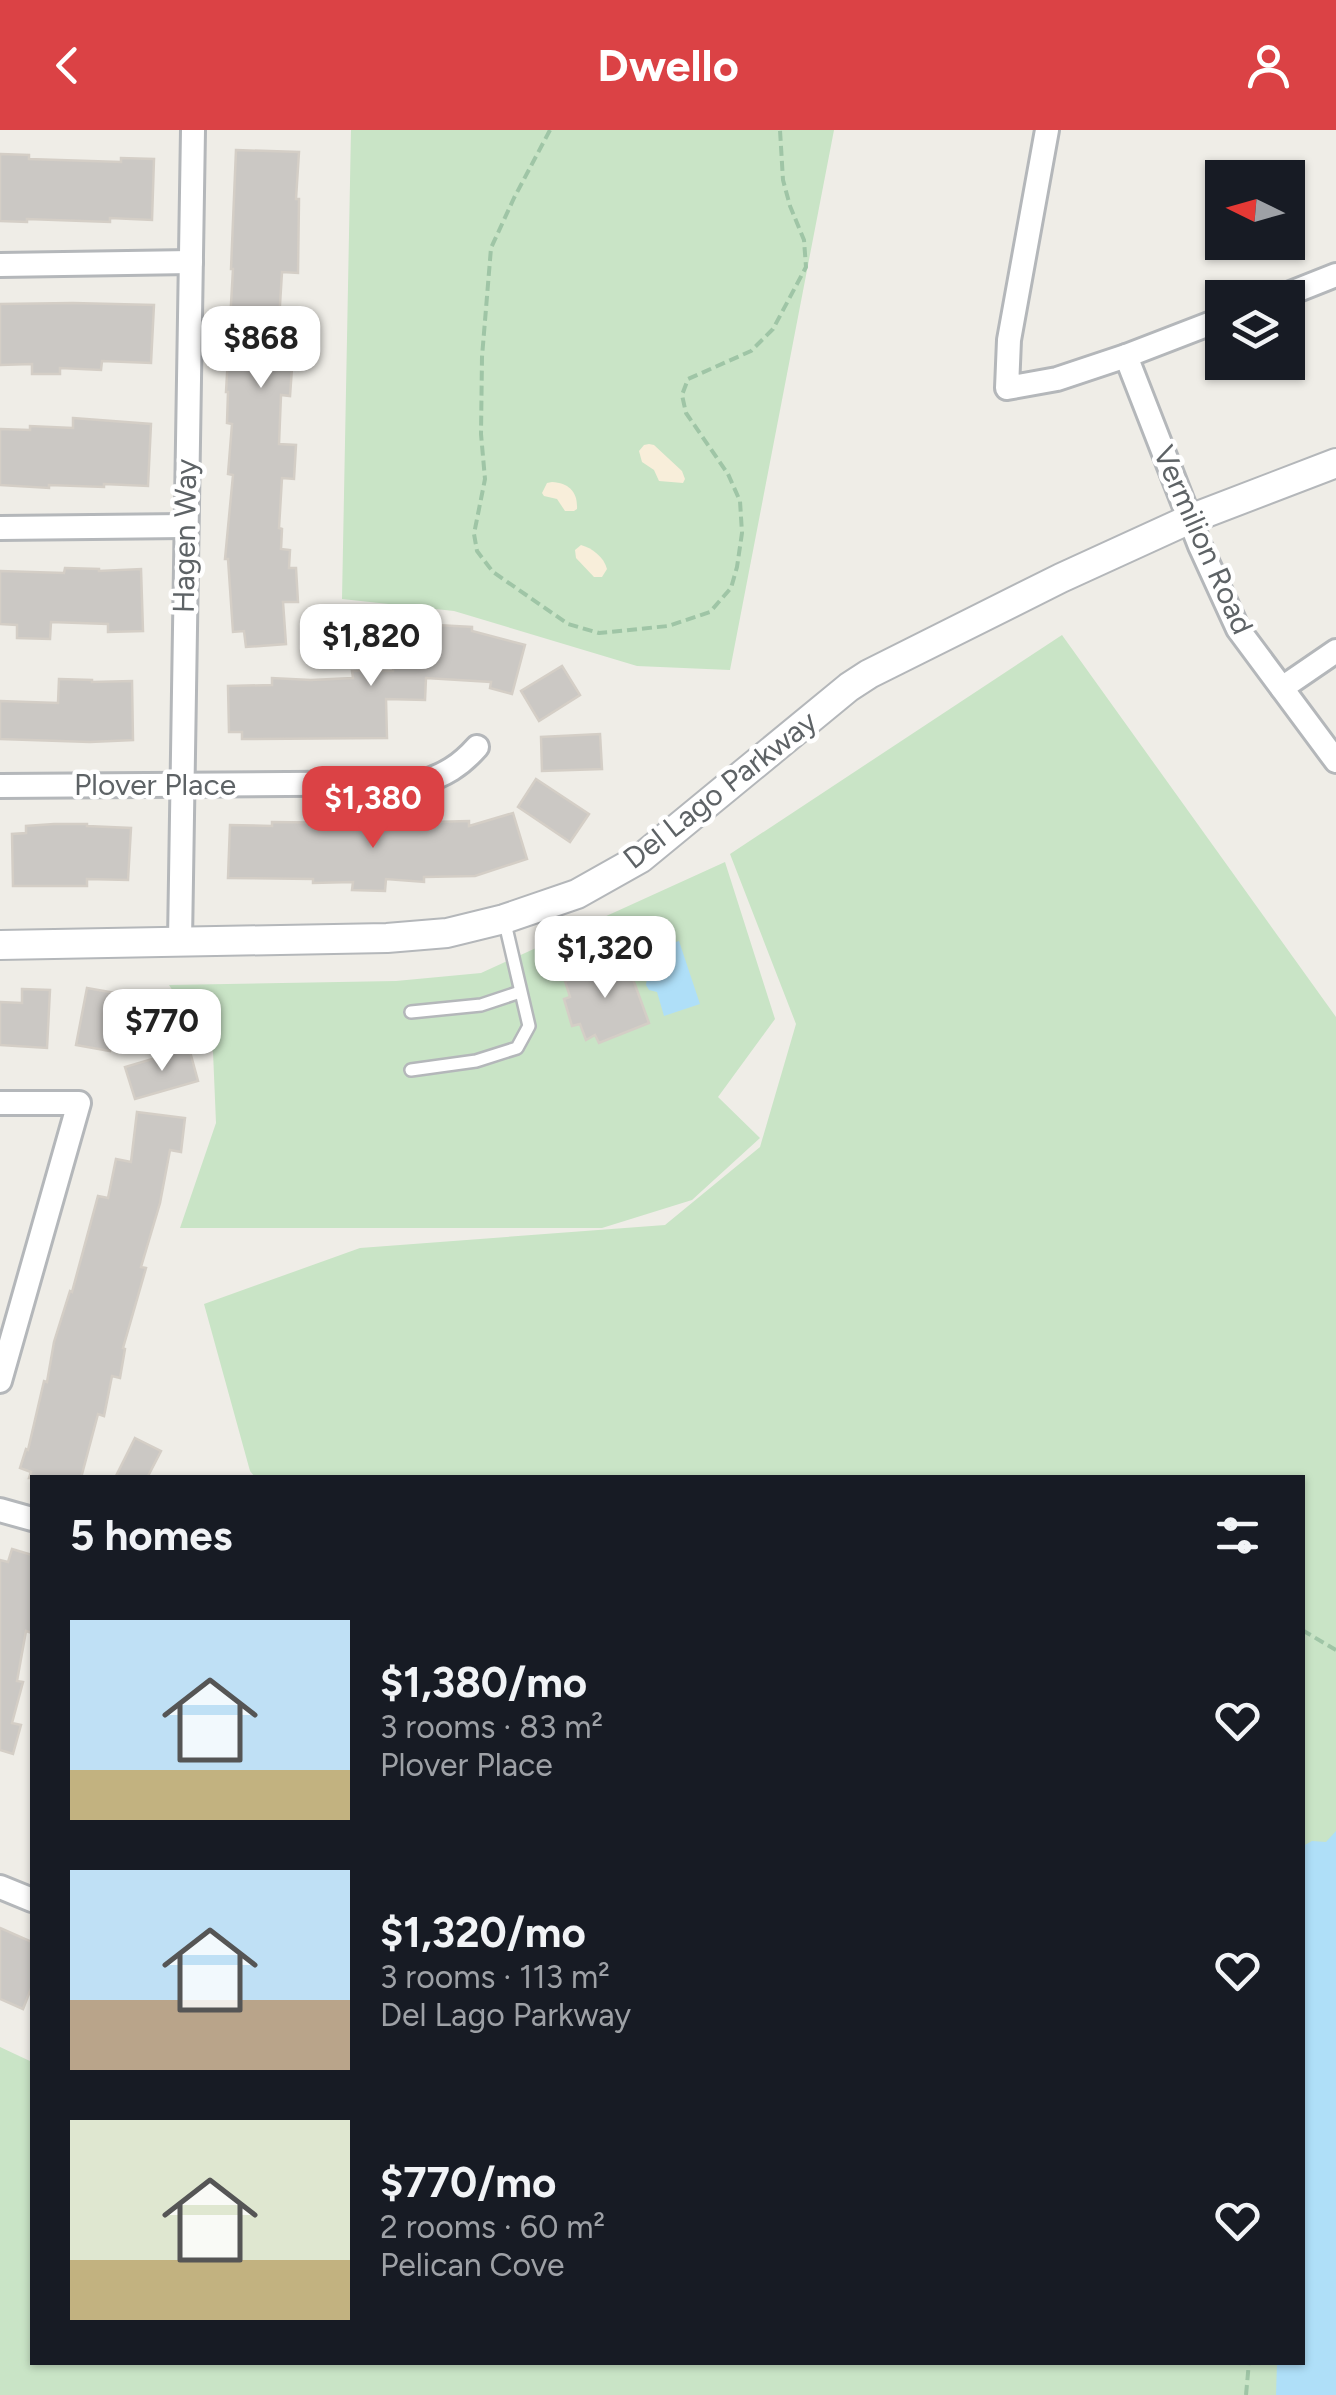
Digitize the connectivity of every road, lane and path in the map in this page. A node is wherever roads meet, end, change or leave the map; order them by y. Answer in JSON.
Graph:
{"nodes":[{"id":1,"x":193,"y":130,"type":"edge"},
{"id":2,"x":550,"y":130,"type":"edge"},
{"id":3,"x":780,"y":130,"type":"edge"},
{"id":4,"x":1047,"y":130,"type":"edge"},
{"id":5,"x":191,"y":262,"type":"junction"},
{"id":6,"x":0,"y":265,"type":"edge"},
{"id":7,"x":1336,"y":275,"type":"edge"},
{"id":8,"x":1305,"y":287,"type":"edge"},
{"id":9,"x":1205,"y":326,"type":"edge"},
{"id":10,"x":1126,"y":356,"type":"junction"},
{"id":11,"x":1336,"y":463,"type":"edge"},
{"id":12,"x":1190,"y":519,"type":"junction"},
{"id":13,"x":185,"y":526,"type":"junction"},
{"id":14,"x":0,"y":528,"type":"edge"},
{"id":15,"x":1336,"y":651,"type":"edge"},
{"id":16,"x":1282,"y":688,"type":"junction"},
{"id":17,"x":478,"y":747,"type":"dead end"},
{"id":18,"x":1336,"y":761,"type":"edge"},
{"id":19,"x":181,"y":784,"type":"junction"},
{"id":20,"x":0,"y":786,"type":"edge"},
{"id":21,"x":504,"y":920,"type":"junction"},
{"id":22,"x":180,"y":941,"type":"junction"},
{"id":23,"x":0,"y":945,"type":"edge"},
{"id":24,"x":520,"y":992,"type":"junction"},
{"id":25,"x":411,"y":1012,"type":"dead end"},
{"id":26,"x":410,"y":1070,"type":"dead end"},
{"id":27,"x":0,"y":1104,"type":"edge"},
{"id":28,"x":0,"y":1381,"type":"edge"},
{"id":29,"x":0,"y":1510,"type":"edge"},
{"id":30,"x":30,"y":1518,"type":"edge"},
{"id":31,"x":1305,"y":1632,"type":"edge"},
{"id":32,"x":1336,"y":1650,"type":"edge"},
{"id":33,"x":0,"y":1887,"type":"edge"},
{"id":34,"x":30,"y":1899,"type":"edge"},
{"id":35,"x":1249,"y":2365,"type":"edge"},
{"id":36,"x":1246,"y":2395,"type":"edge"}],
"edges":[{"from":1,"to":5,"type":"street","name":"Hagen Way"},
{"from":2,"to":3,"type":"path"},
{"from":4,"to":10,"type":"street"},
{"from":5,"to":6,"type":"street"},
{"from":5,"to":13,"type":"street","name":"Hagen Way"},
{"from":7,"to":8,"type":"street"},
{"from":9,"to":10,"type":"street"},
{"from":10,"to":12,"type":"street","name":"Vermilion Road"},
{"from":11,"to":12,"type":"street","name":"Del Lago Parkway"},
{"from":12,"to":16,"type":"street","name":"Vermilion Road"},
{"from":12,"to":21,"type":"street","name":"Del Lago Parkway"},
{"from":13,"to":14,"type":"street"},
{"from":13,"to":19,"type":"street","name":"Hagen Way"},
{"from":15,"to":16,"type":"street"},
{"from":16,"to":18,"type":"street","name":"Vermilion Road"},
{"from":17,"to":19,"type":"street","name":"Plover Place"},
{"from":19,"to":20,"type":"street","name":"Plover Place"},
{"from":19,"to":22,"type":"street","name":"Hagen Way"},
{"from":21,"to":22,"type":"street","name":"Del Lago Parkway"},
{"from":21,"to":24,"type":"lane"},
{"from":22,"to":23,"type":"street","name":"Del Lago Parkway"},
{"from":24,"to":25,"type":"lane"},
{"from":24,"to":26,"type":"lane"},
{"from":27,"to":28,"type":"street"},
{"from":29,"to":30,"type":"street"},
{"from":31,"to":32,"type":"path"},
{"from":33,"to":34,"type":"street"},
{"from":35,"to":36,"type":"path"}]}
